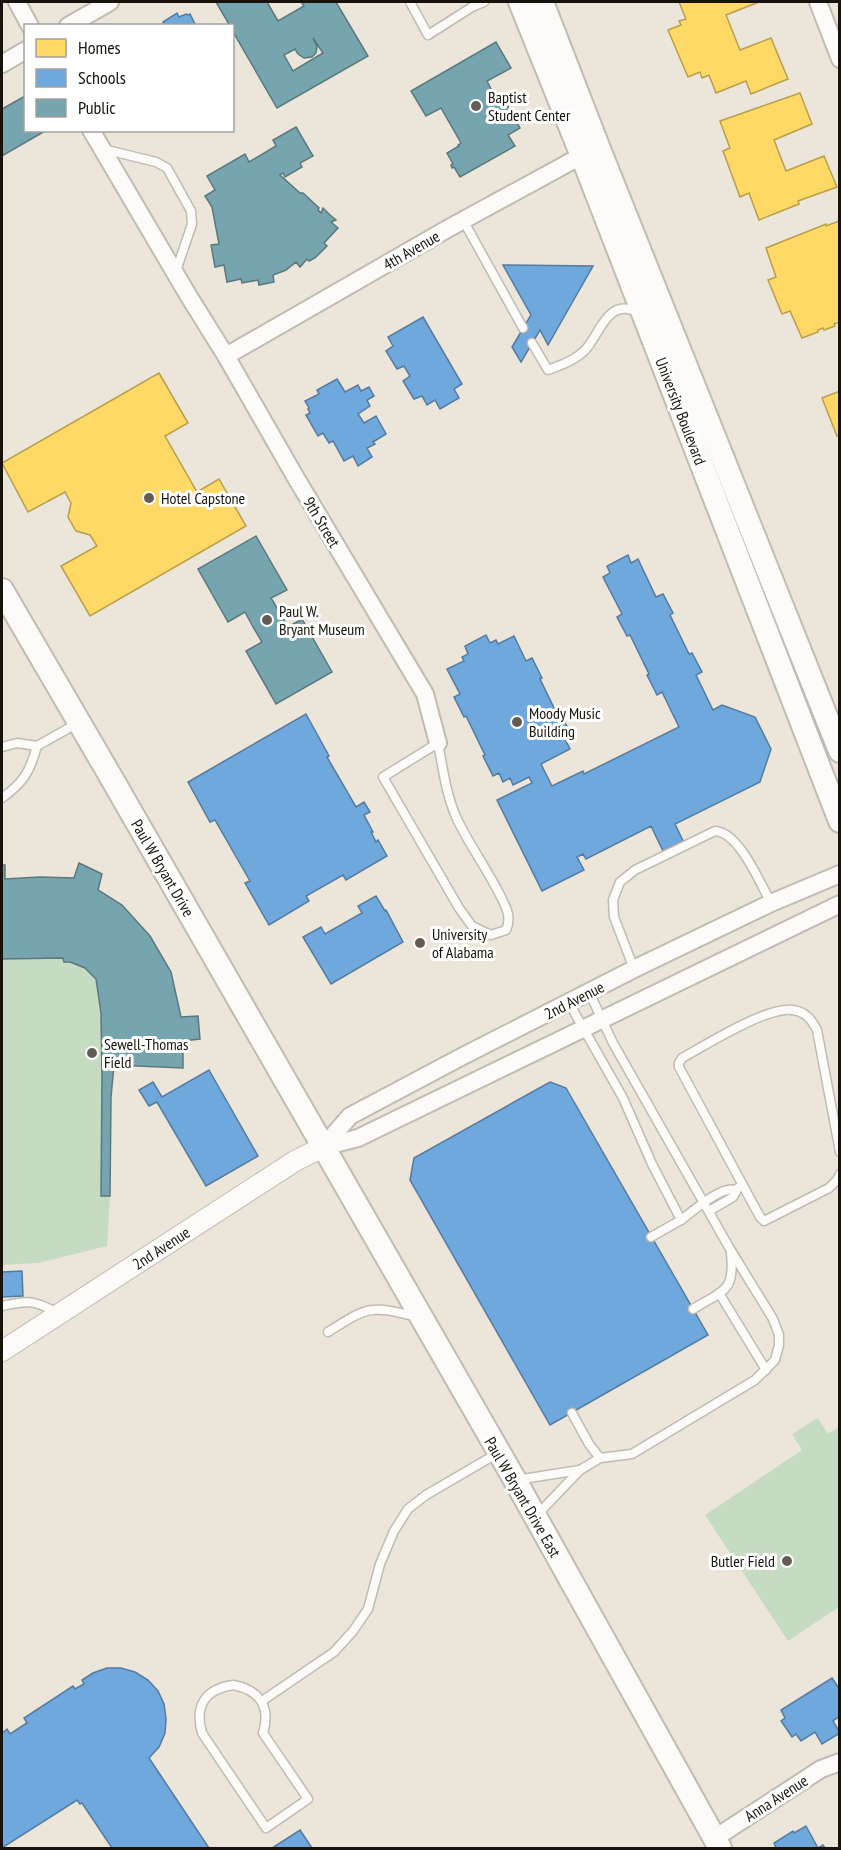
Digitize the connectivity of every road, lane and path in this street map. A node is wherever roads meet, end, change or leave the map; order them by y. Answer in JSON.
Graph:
{"nodes":[{"id":1,"x":17,"y":2,"type":"edge"},
{"id":2,"x":110,"y":2,"type":"edge"},
{"id":3,"x":410,"y":2,"type":"edge"},
{"id":4,"x":484,"y":2,"type":"edge"},
{"id":5,"x":520,"y":2,"type":"edge"},
{"id":6,"x":542,"y":2,"type":"edge"},
{"id":7,"x":818,"y":2,"type":"edge"},
{"id":8,"x":470,"y":4,"type":"edge"},
{"id":9,"x":29,"y":24,"type":"edge"},
{"id":10,"x":72,"y":24,"type":"edge"},
{"id":11,"x":24,"y":51,"type":"edge"},
{"id":12,"x":840,"y":60,"type":"edge"},
{"id":13,"x":2,"y":64,"type":"edge"},
{"id":14,"x":93,"y":132,"type":"edge"},
{"id":15,"x":102,"y":149,"type":"junction"},
{"id":16,"x":590,"y":152,"type":"junction"},
{"id":17,"x":463,"y":220,"type":"junction"},
{"id":18,"x":175,"y":274,"type":"junction"},
{"id":19,"x":644,"y":317,"type":"junction"},
{"id":20,"x":523,"y":328,"type":"dead end"},
{"id":21,"x":532,"y":343,"type":"dead end"},
{"id":22,"x":226,"y":356,"type":"junction"},
{"id":23,"x":2,"y":590,"type":"edge"},
{"id":24,"x":79,"y":722,"type":"junction"},
{"id":25,"x":438,"y":743,"type":"junction"},
{"id":26,"x":37,"y":746,"type":"junction"},
{"id":27,"x":2,"y":747,"type":"edge"},
{"id":28,"x":840,"y":751,"type":"edge"},
{"id":29,"x":2,"y":798,"type":"edge"},
{"id":30,"x":840,"y":821,"type":"edge"},
{"id":31,"x":840,"y":874,"type":"edge"},
{"id":32,"x":771,"y":903,"type":"junction"},
{"id":33,"x":840,"y":904,"type":"edge"},
{"id":34,"x":634,"y":969,"type":"junction"},
{"id":35,"x":589,"y":993,"type":"junction"},
{"id":36,"x":569,"y":1003,"type":"junction"},
{"id":37,"x":602,"y":1020,"type":"junction"},
{"id":38,"x":582,"y":1029,"type":"junction"},
{"id":39,"x":323,"y":1147,"type":"junction"},
{"id":40,"x":840,"y":1152,"type":"edge"},
{"id":41,"x":840,"y":1174,"type":"edge"},
{"id":42,"x":739,"y":1187,"type":"junction"},
{"id":43,"x":704,"y":1203,"type":"junction"},
{"id":44,"x":709,"y":1211,"type":"junction"},
{"id":45,"x":681,"y":1220,"type":"junction"},
{"id":46,"x":651,"y":1237,"type":"dead end"},
{"id":47,"x":730,"y":1249,"type":"junction"},
{"id":48,"x":719,"y":1293,"type":"junction"},
{"id":49,"x":2,"y":1306,"type":"edge"},
{"id":50,"x":693,"y":1309,"type":"dead end"},
{"id":51,"x":58,"y":1313,"type":"junction"},
{"id":52,"x":421,"y":1318,"type":"junction"},
{"id":53,"x":328,"y":1332,"type":"dead end"},
{"id":54,"x":2,"y":1351,"type":"edge"},
{"id":55,"x":766,"y":1370,"type":"junction"},
{"id":56,"x":572,"y":1413,"type":"dead end"},
{"id":57,"x":499,"y":1453,"type":"junction"},
{"id":58,"x":600,"y":1458,"type":"junction"},
{"id":59,"x":580,"y":1470,"type":"junction"},
{"id":60,"x":514,"y":1480,"type":"junction"},
{"id":61,"x":535,"y":1517,"type":"junction"},
{"id":62,"x":262,"y":1701,"type":"junction"},
{"id":63,"x":840,"y":1762,"type":"edge"},
{"id":64,"x":717,"y":1843,"type":"edge"}],
"edges":[{"from":1,"to":9,"type":"street"},
{"from":2,"to":10,"type":"street"},
{"from":3,"to":8,"type":"lane"},
{"from":4,"to":8,"type":"lane"},
{"from":5,"to":16,"type":"main road","name":"University Boulevard"},
{"from":6,"to":16,"type":"main road","name":"University Boulevard"},
{"from":7,"to":12,"type":"street"},
{"from":11,"to":13,"type":"street"},
{"from":14,"to":15,"type":"street","name":"9th Street"},
{"from":15,"to":18,"type":"street","name":"9th Street"},
{"from":15,"to":18,"type":"lane"},
{"from":16,"to":17,"type":"street","name":"4th Avenue"},
{"from":16,"to":19,"type":"main road","name":"University Boulevard"},
{"from":16,"to":28,"type":"main road","name":"University Boulevard"},
{"from":17,"to":20,"type":"lane"},
{"from":17,"to":22,"type":"street","name":"4th Avenue"},
{"from":18,"to":22,"type":"street","name":"9th Street"},
{"from":19,"to":21,"type":"lane"},
{"from":19,"to":30,"type":"main road","name":"University Boulevard"},
{"from":22,"to":25,"type":"street","name":"9th Street"},
{"from":23,"to":24,"type":"main road","name":"Paul W Bryant Drive"},
{"from":24,"to":26,"type":"lane"},
{"from":24,"to":39,"type":"main road","name":"Paul W Bryant Drive"},
{"from":25,"to":25,"type":"lane","name":"9th Street"},
{"from":26,"to":27,"type":"lane"},
{"from":26,"to":29,"type":"lane"},
{"from":31,"to":32,"type":"street","name":"2nd Avenue"},
{"from":32,"to":34,"type":"street","name":"2nd Avenue"},
{"from":32,"to":34,"type":"lane"},
{"from":33,"to":37,"type":"street","name":"2nd Avenue"},
{"from":34,"to":35,"type":"street","name":"2nd Avenue"},
{"from":35,"to":36,"type":"street","name":"2nd Avenue"},
{"from":35,"to":37,"type":"lane"},
{"from":36,"to":38,"type":"lane"},
{"from":36,"to":39,"type":"street","name":"2nd Avenue"},
{"from":37,"to":38,"type":"street","name":"2nd Avenue"},
{"from":37,"to":43,"type":"lane"},
{"from":38,"to":39,"type":"street","name":"2nd Avenue"},
{"from":38,"to":45,"type":"lane"},
{"from":39,"to":51,"type":"street","name":"2nd Avenue"},
{"from":39,"to":52,"type":"main road","name":"Paul W Bryant Drive East"},
{"from":40,"to":42,"type":"lane"},
{"from":41,"to":42,"type":"lane"},
{"from":42,"to":43,"type":"lane"},
{"from":42,"to":44,"type":"lane"},
{"from":43,"to":44,"type":"lane"},
{"from":43,"to":45,"type":"lane"},
{"from":44,"to":47,"type":"lane"},
{"from":45,"to":46,"type":"lane"},
{"from":47,"to":48,"type":"lane"},
{"from":47,"to":55,"type":"lane"},
{"from":48,"to":50,"type":"lane"},
{"from":48,"to":55,"type":"lane"},
{"from":49,"to":51,"type":"lane"},
{"from":51,"to":54,"type":"street","name":"2nd Avenue"},
{"from":52,"to":53,"type":"lane"},
{"from":52,"to":57,"type":"main road","name":"Paul W Bryant Drive East"},
{"from":55,"to":58,"type":"lane"},
{"from":56,"to":58,"type":"lane"},
{"from":57,"to":60,"type":"main road","name":"Paul W Bryant Drive East"},
{"from":57,"to":62,"type":"lane"},
{"from":58,"to":59,"type":"lane"},
{"from":59,"to":60,"type":"lane"},
{"from":59,"to":61,"type":"lane"},
{"from":60,"to":61,"type":"main road","name":"Paul W Bryant Drive East"},
{"from":61,"to":64,"type":"main road","name":"Paul W Bryant Drive East"},
{"from":62,"to":62,"type":"lane"},
{"from":63,"to":64,"type":"street","name":"Anna Avenue"}]}
